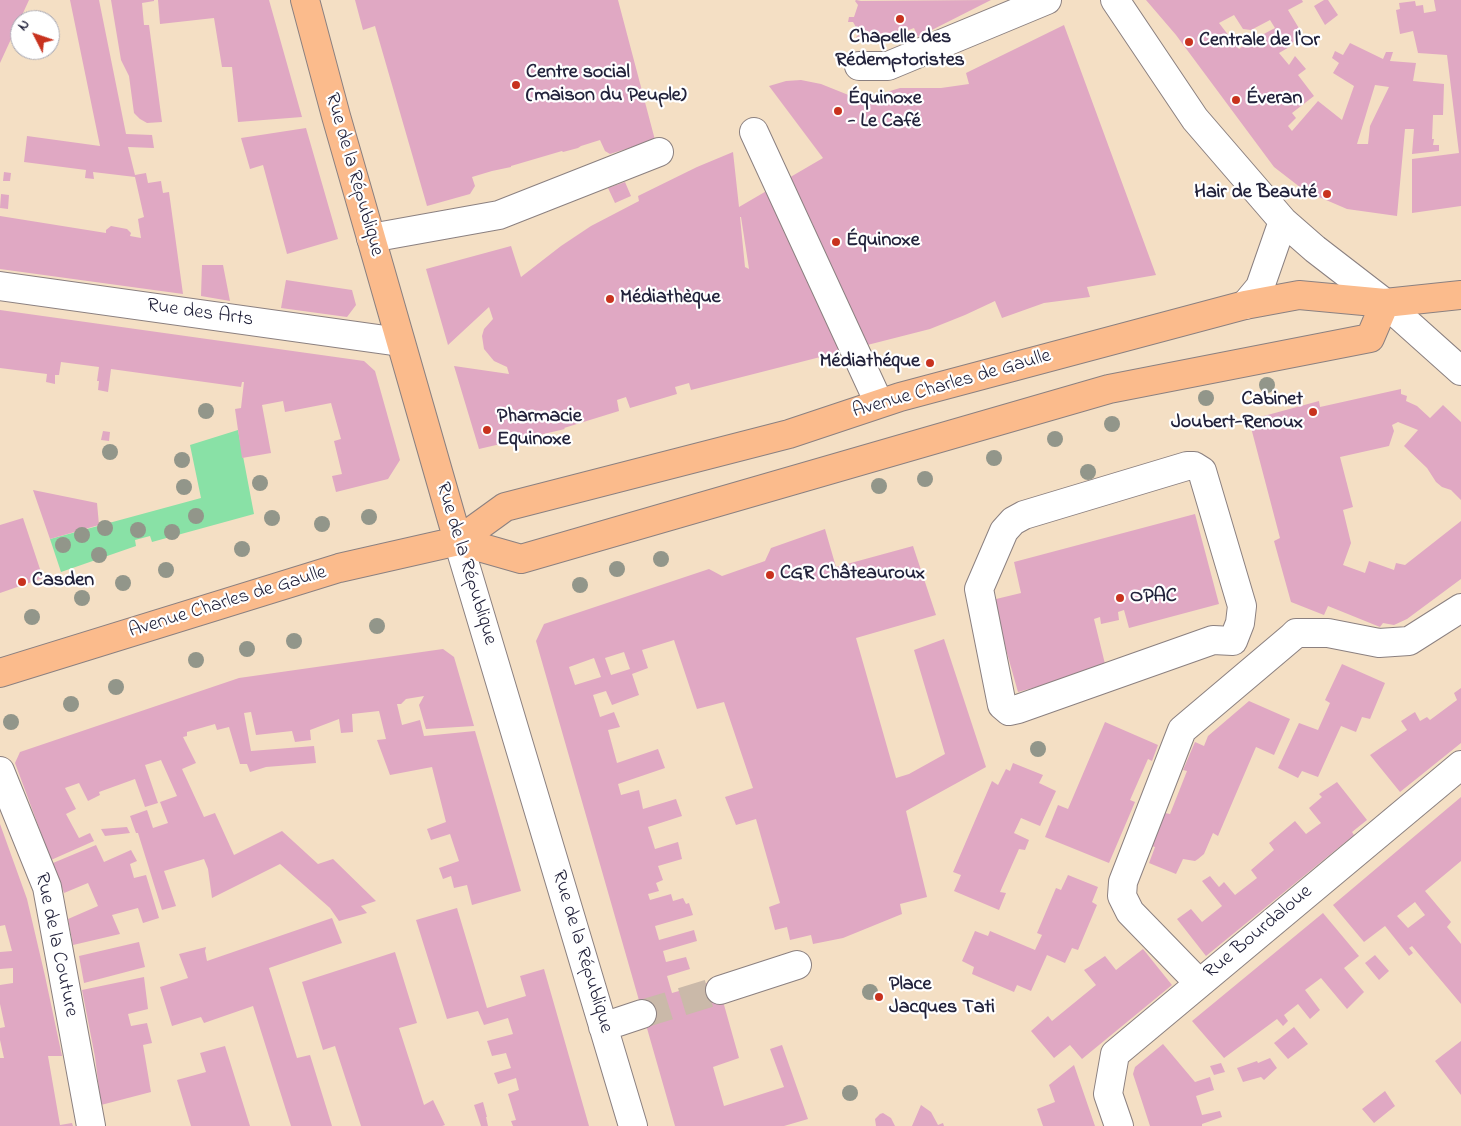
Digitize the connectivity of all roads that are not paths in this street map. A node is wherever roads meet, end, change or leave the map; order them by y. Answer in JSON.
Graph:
{"nodes":[{"id":1,"x":305,"y":0,"type":"edge"},
{"id":2,"x":1047,"y":0,"type":"edge"},
{"id":3,"x":1116,"y":0,"type":"edge"},
{"id":4,"x":859,"y":66,"type":"dead end"},
{"id":5,"x":754,"y":132,"type":"dead end"},
{"id":6,"x":659,"y":152,"type":"dead end"},
{"id":7,"x":1282,"y":221,"type":"junction"},
{"id":8,"x":371,"y":238,"type":"junction"},
{"id":9,"x":0,"y":286,"type":"edge"},
{"id":10,"x":1461,"y":295,"type":"edge"},
{"id":11,"x":1385,"y":303,"type":"junction"},
{"id":12,"x":1245,"y":305,"type":"junction"},
{"id":13,"x":400,"y":342,"type":"junction"},
{"id":14,"x":1461,"y":371,"type":"edge"},
{"id":15,"x":879,"y":403,"type":"junction"},
{"id":16,"x":458,"y":541,"type":"junction"},
{"id":17,"x":1461,"y":608,"type":"edge"},
{"id":18,"x":1233,"y":641,"type":"junction"},
{"id":19,"x":1266,"y":659,"type":"junction"},
{"id":20,"x":0,"y":673,"type":"edge"},
{"id":21,"x":1461,"y":765,"type":"edge"},
{"id":22,"x":0,"y":770,"type":"edge"},
{"id":23,"x":797,"y":965,"type":"dead end"},
{"id":24,"x":1199,"y":983,"type":"junction"},
{"id":25,"x":720,"y":990,"type":"tunnel mouth"},
{"id":26,"x":642,"y":1014,"type":"tunnel mouth"},
{"id":27,"x":603,"y":1026,"type":"junction"},
{"id":28,"x":91,"y":1126,"type":"edge"},
{"id":29,"x":633,"y":1126,"type":"edge"},
{"id":30,"x":1119,"y":1126,"type":"edge"}],
"edges":[{"from":1,"to":8,"type":"main road","name":"Rue de la République"},
{"from":2,"to":4,"type":"street"},
{"from":3,"to":7,"type":"street"},
{"from":5,"to":15,"type":"street"},
{"from":6,"to":8,"type":"street"},
{"from":7,"to":11,"type":"street"},
{"from":7,"to":12,"type":"street"},
{"from":8,"to":13,"type":"main road","name":"Rue de la République"},
{"from":9,"to":13,"type":"street","name":"Rue des Arts"},
{"from":10,"to":11,"type":"main road","name":"Avenue Charles de Gaulle"},
{"from":11,"to":12,"type":"main road","name":"Avenue Charles de Gaulle"},
{"from":11,"to":14,"type":"street"},
{"from":11,"to":16,"type":"main road","name":"Avenue Charles de Gaulle"},
{"from":12,"to":15,"type":"main road","name":"Avenue Charles de Gaulle"},
{"from":13,"to":16,"type":"main road","name":"Rue de la République"},
{"from":15,"to":16,"type":"main road","name":"Avenue Charles de Gaulle"},
{"from":16,"to":20,"type":"main road","name":"Avenue Charles de Gaulle"},
{"from":16,"to":27,"type":"street","name":"Rue de la République"},
{"from":17,"to":19,"type":"street"},
{"from":18,"to":18,"type":"street"},
{"from":18,"to":19,"type":"street"},
{"from":19,"to":24,"type":"street"},
{"from":21,"to":24,"type":"street","name":"Rue Bourdaloue"},
{"from":22,"to":28,"type":"street","name":"Rue de la Couture"},
{"from":23,"to":25,"type":"street"},
{"from":24,"to":30,"type":"street","name":"Rue Bourdaloue"},
{"from":26,"to":27,"type":"street"},
{"from":27,"to":29,"type":"street","name":"Rue de la République"}]}
